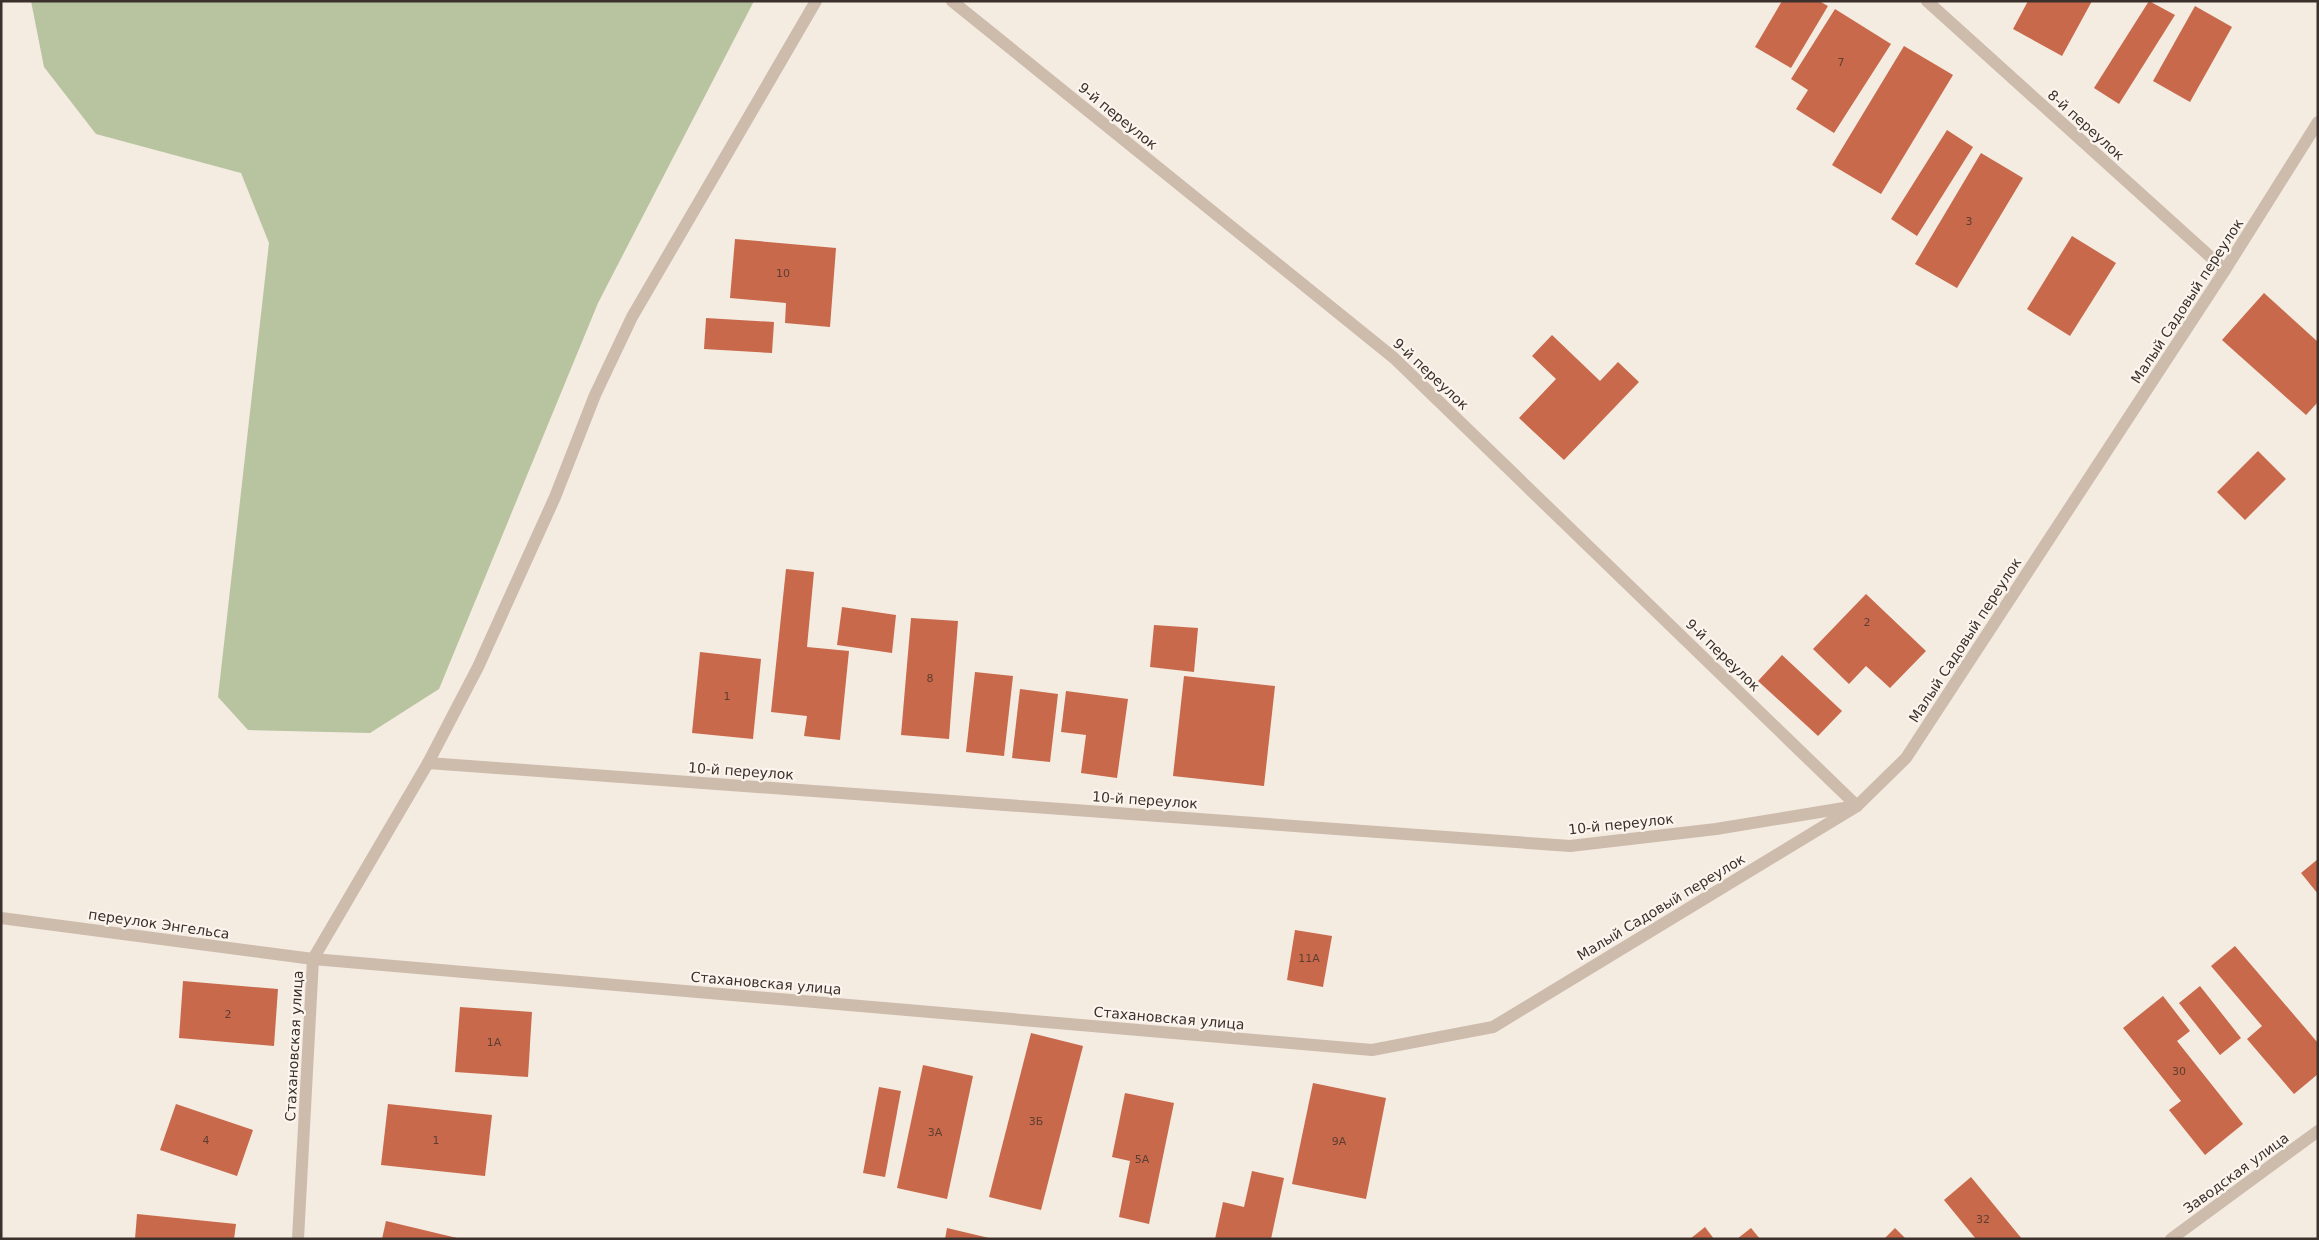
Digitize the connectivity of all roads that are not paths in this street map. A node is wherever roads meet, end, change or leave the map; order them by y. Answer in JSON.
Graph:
{"nodes":[{"id":1,"x":816,"y":1,"type":"edge"},
{"id":2,"x":952,"y":1,"type":"edge"},
{"id":3,"x":1927,"y":1,"type":"edge"},
{"id":4,"x":2318,"y":122,"type":"edge"},
{"id":5,"x":2225,"y":270,"type":"junction"},
{"id":6,"x":428,"y":763,"type":"junction"},
{"id":7,"x":1857,"y":806,"type":"junction"},
{"id":8,"x":1,"y":918,"type":"edge"},
{"id":9,"x":314,"y":959,"type":"junction"},
{"id":10,"x":1493,"y":1027,"type":"joint"},
{"id":11,"x":2318,"y":1131,"type":"edge"},
{"id":12,"x":298,"y":1239,"type":"edge"},
{"id":13,"x":2171,"y":1239,"type":"edge"}],
"edges":[{"from":1,"to":6,"type":"street"},
{"from":2,"to":7,"type":"street","name":"9-й переулок"},
{"from":3,"to":5,"type":"street","name":"8-й переулок"},
{"from":4,"to":5,"type":"street","name":"Малый Садовый переулок"},
{"from":5,"to":7,"type":"street","name":"Малый Садовый переулок"},
{"from":6,"to":7,"type":"street","name":"10-й переулок"},
{"from":6,"to":9,"type":"street"},
{"from":7,"to":10,"type":"street","name":"Малый Садовый переулок"},
{"from":8,"to":9,"type":"street","name":"переулок Энгельса"},
{"from":9,"to":10,"type":"street","name":"Стахановская улица"},
{"from":9,"to":12,"type":"street","name":"Стахановская улица"},
{"from":11,"to":13,"type":"street","name":"Заводская улица"}]}
